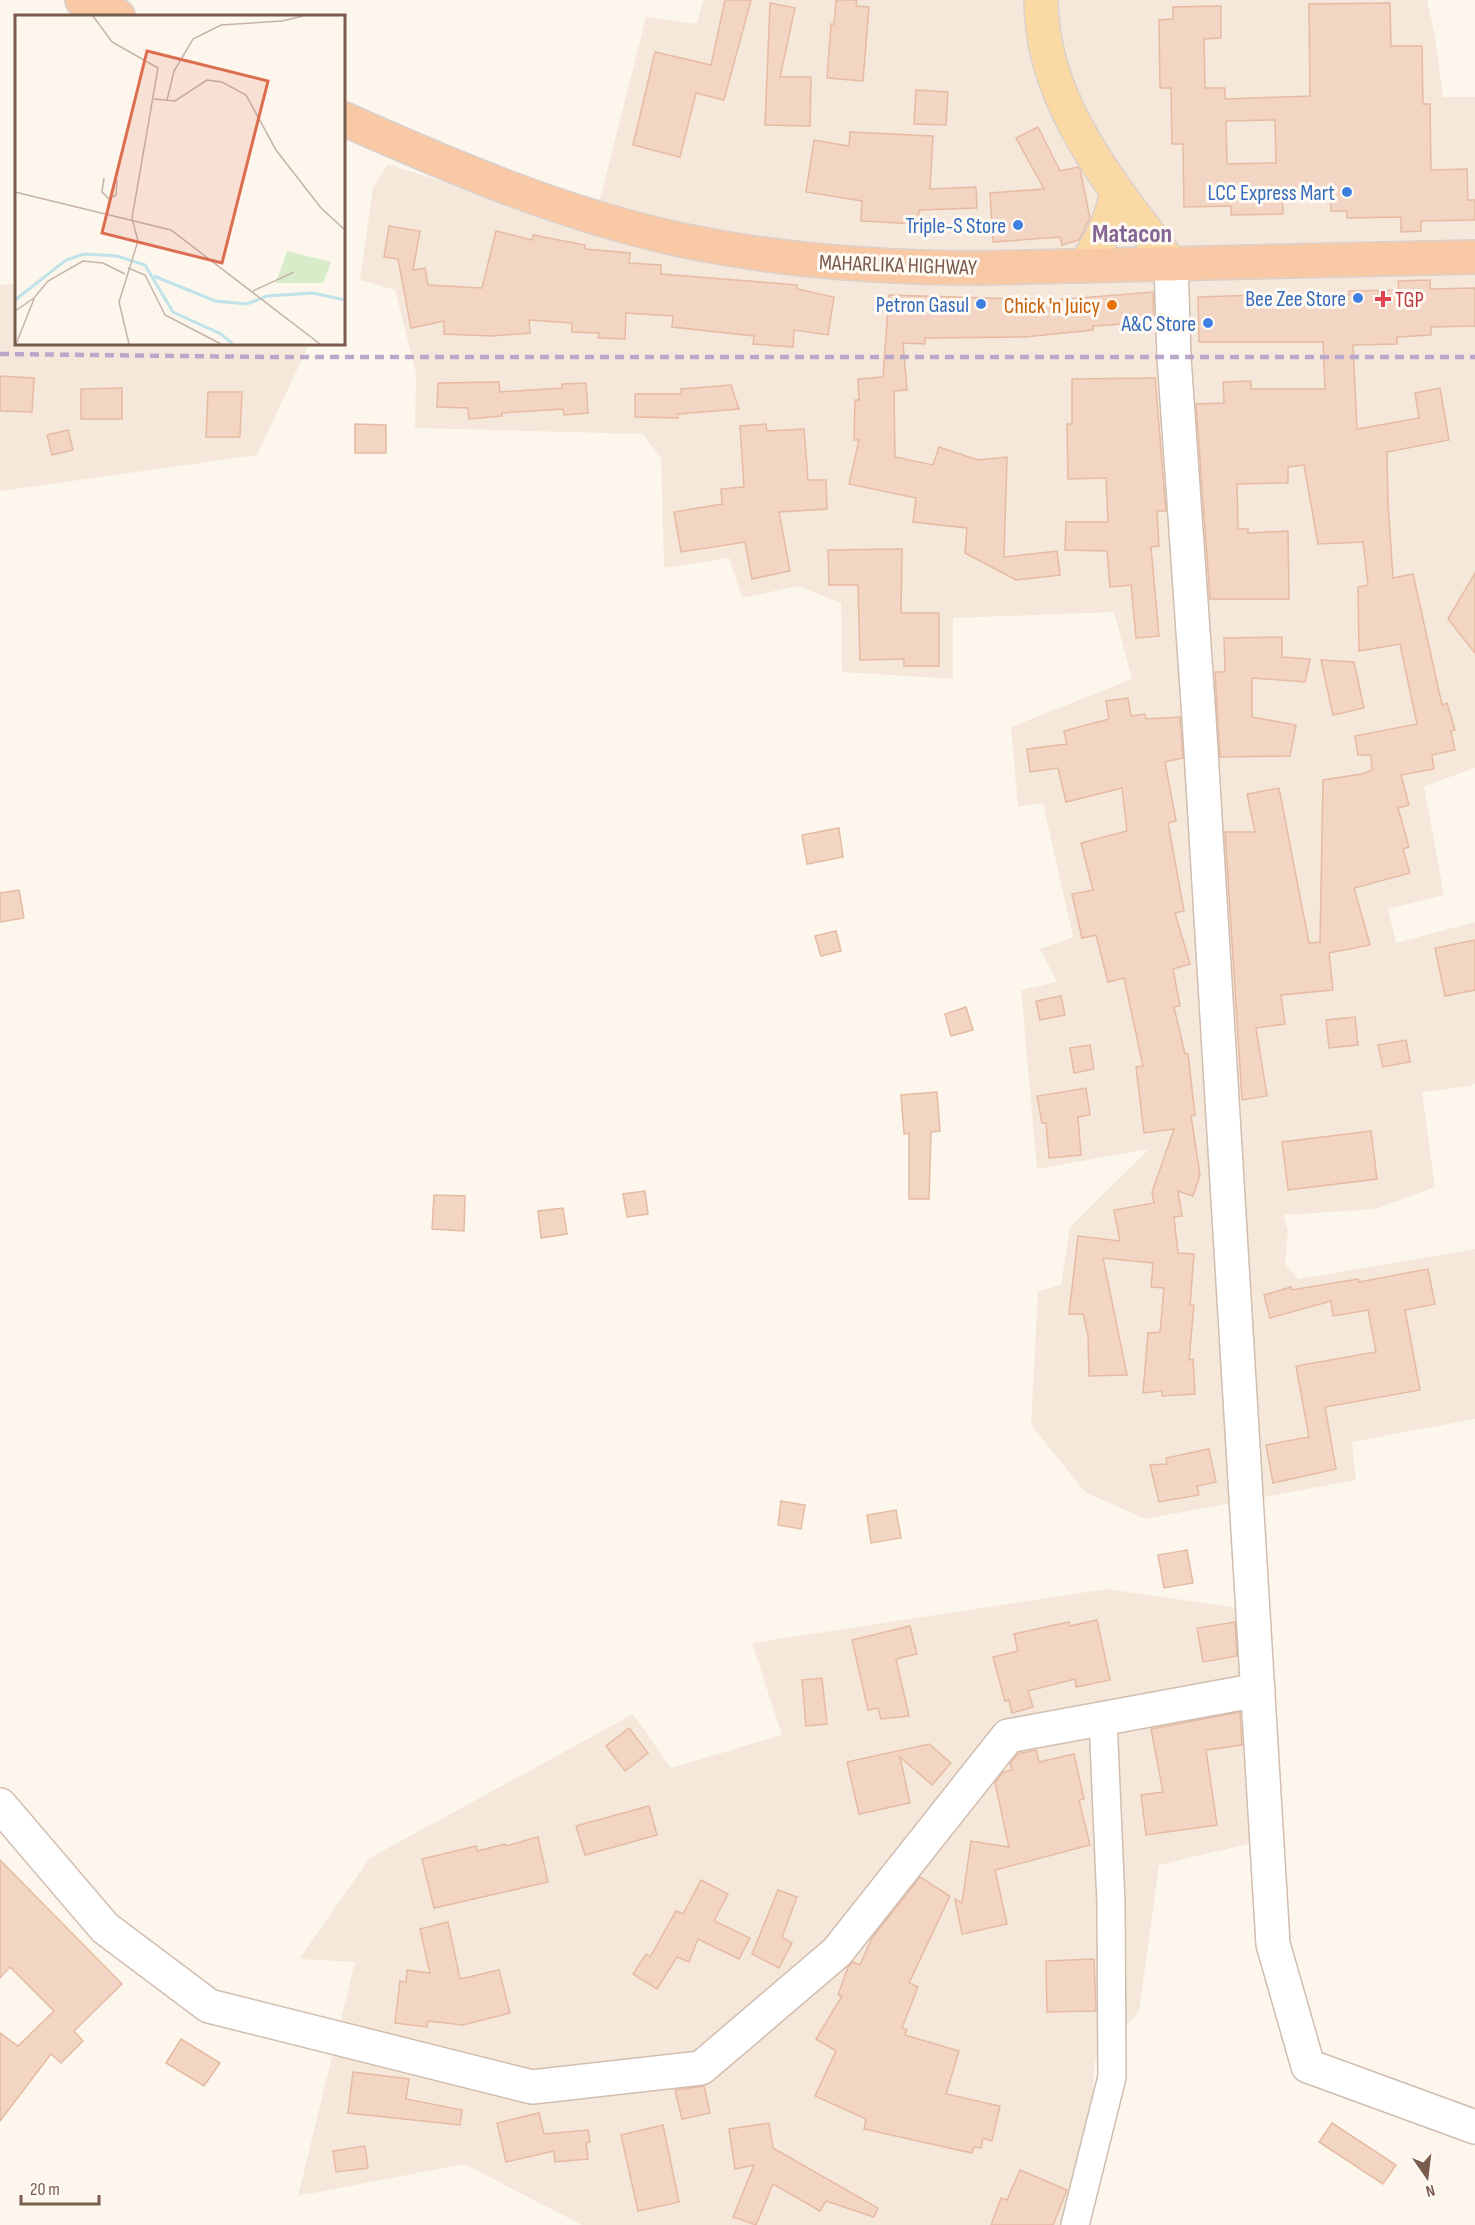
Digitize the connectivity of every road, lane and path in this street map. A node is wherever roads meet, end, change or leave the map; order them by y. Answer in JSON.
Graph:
{"nodes":[{"id":1,"x":82,"y":0,"type":"edge"},
{"id":2,"x":1041,"y":0,"type":"edge"},
{"id":3,"x":116,"y":15,"type":"edge"},
{"id":4,"x":345,"y":119,"type":"edge"},
{"id":5,"x":1117,"y":192,"type":"junction"},
{"id":6,"x":1475,"y":257,"type":"edge"},
{"id":7,"x":1171,"y":264,"type":"junction"},
{"id":8,"x":1085,"y":266,"type":"junction"},
{"id":9,"x":1258,"y":1690,"type":"junction"},
{"id":10,"x":1103,"y":1719,"type":"junction"},
{"id":11,"x":0,"y":1805,"type":"edge"},
{"id":12,"x":1475,"y":2127,"type":"edge"},
{"id":13,"x":1076,"y":2225,"type":"edge"}],
"edges":[{"from":1,"to":3,"type":"highway"},
{"from":2,"to":5,"type":"main road"},
{"from":4,"to":8,"type":"highway","name":"MAHARLIKA HIGHWAY"},
{"from":5,"to":7,"type":"main road"},
{"from":5,"to":8,"type":"main road"},
{"from":6,"to":7,"type":"highway","name":"MAHARLIKA HIGHWAY"},
{"from":7,"to":8,"type":"highway","name":"MAHARLIKA HIGHWAY"},
{"from":7,"to":9,"type":"street"},
{"from":9,"to":10,"type":"street"},
{"from":9,"to":12,"type":"street"},
{"from":10,"to":11,"type":"street"},
{"from":10,"to":13,"type":"street"}]}
